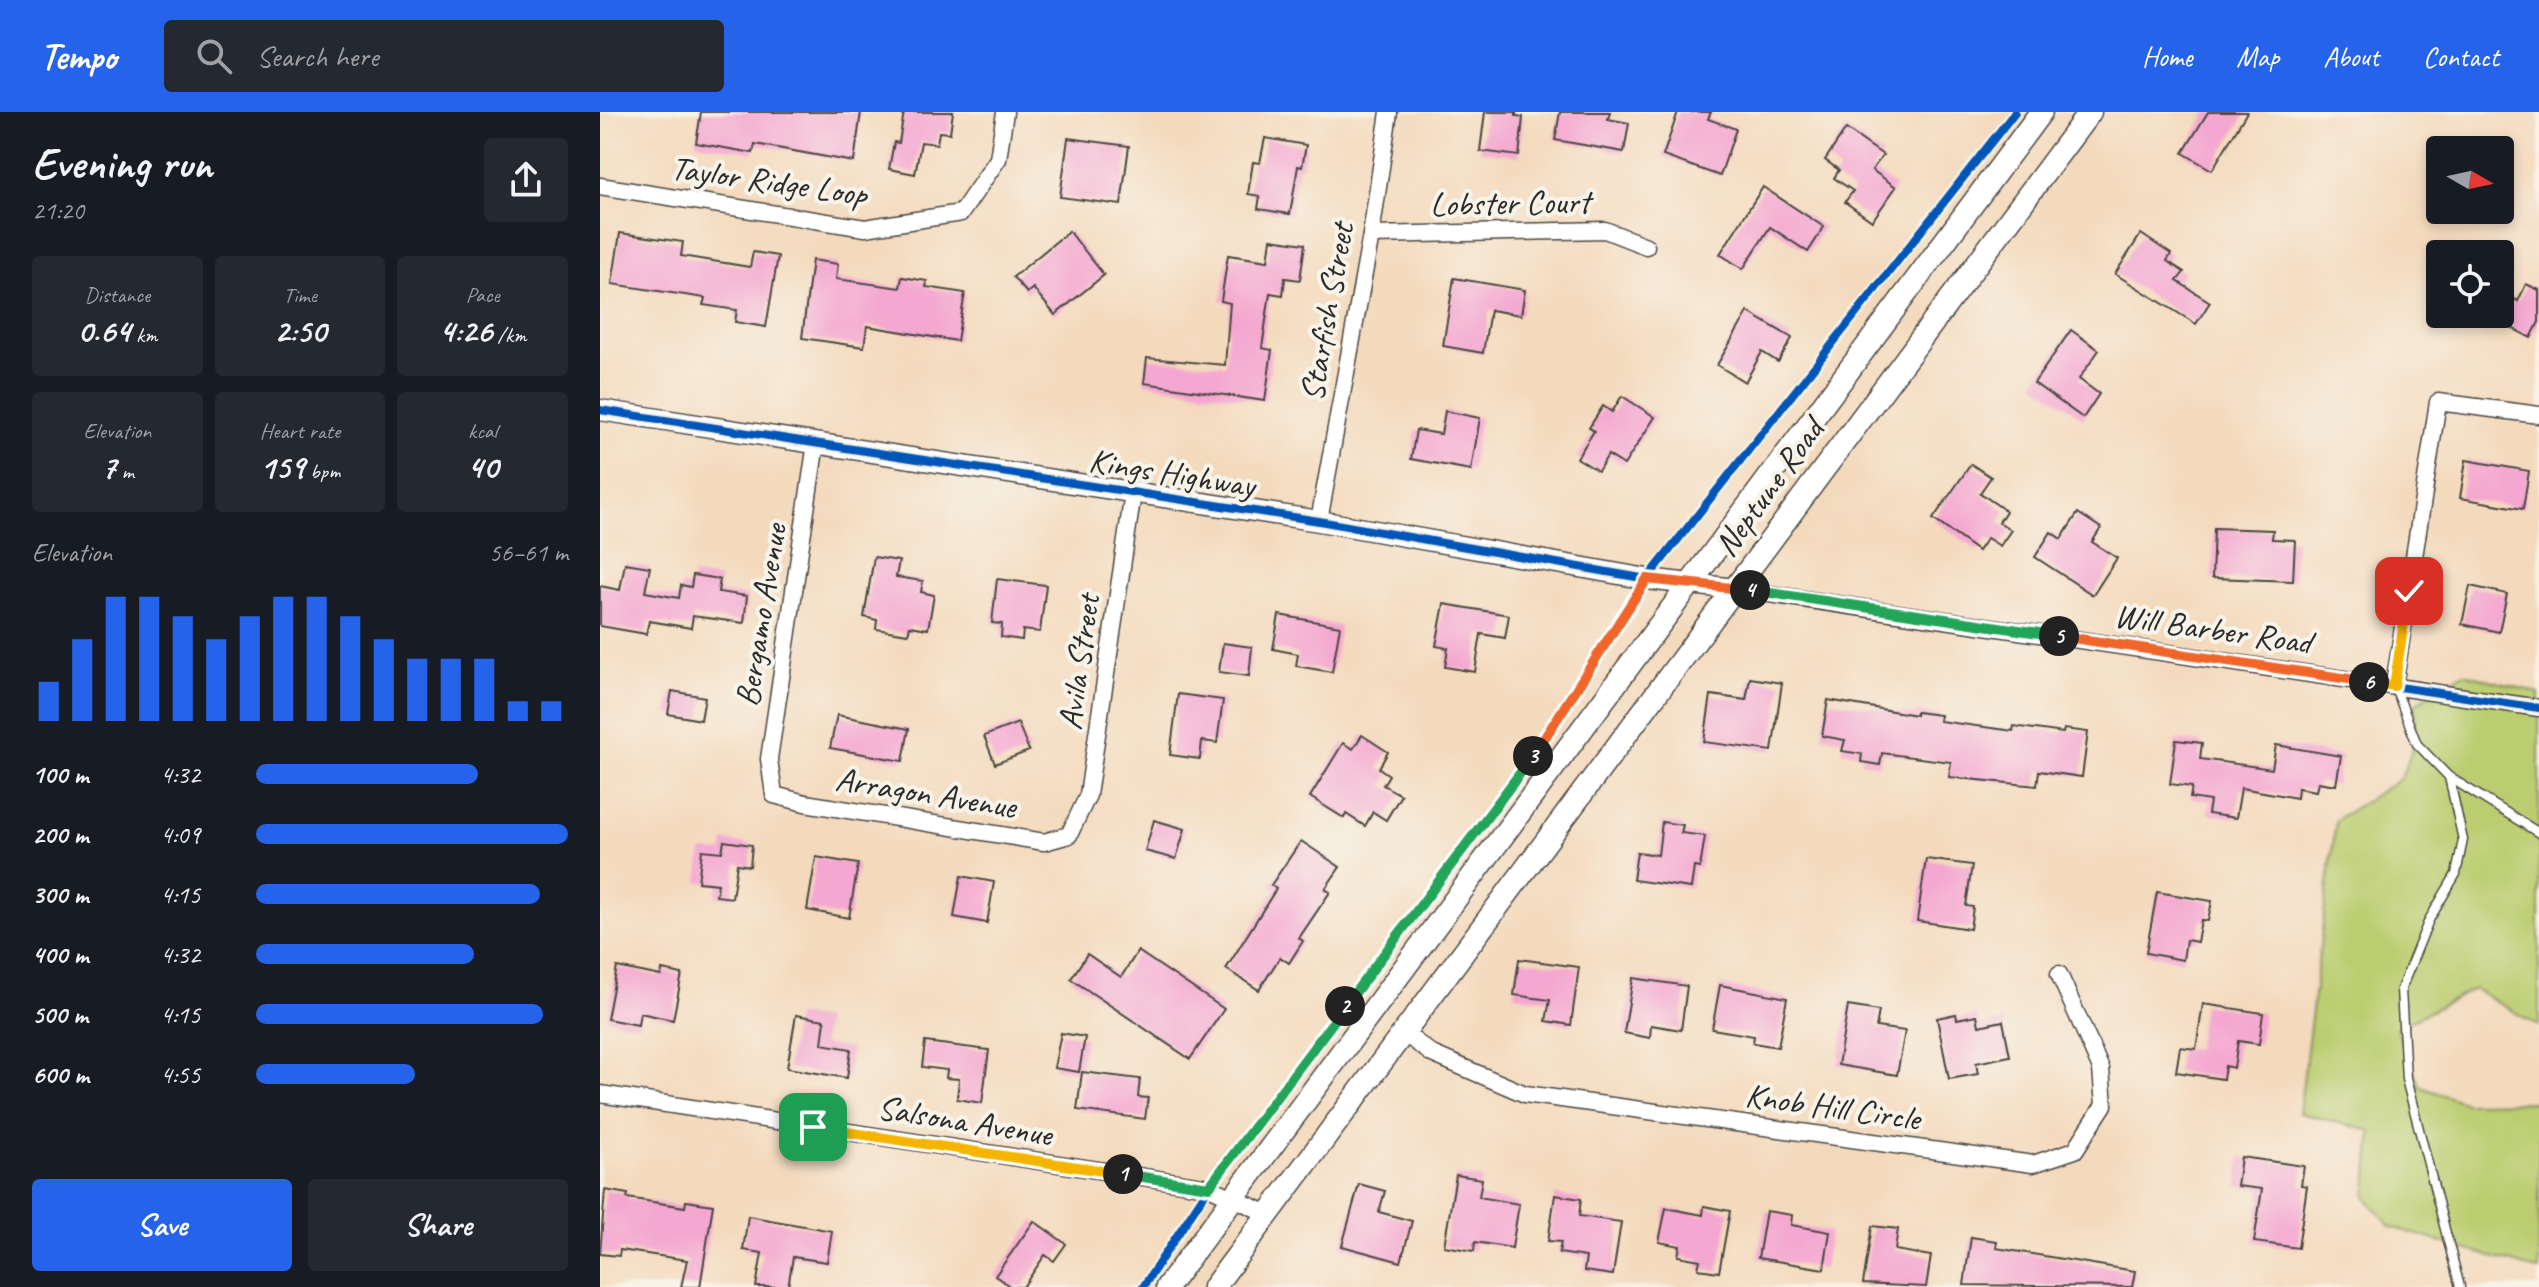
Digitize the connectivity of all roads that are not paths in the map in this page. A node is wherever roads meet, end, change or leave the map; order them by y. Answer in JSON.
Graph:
{"nodes":[{"id":1,"x":1005,"y":112,"type":"edge"},
{"id":2,"x":1389,"y":112,"type":"edge"},
{"id":3,"x":2041,"y":112,"type":"edge"},
{"id":4,"x":2090,"y":112,"type":"edge"},
{"id":5,"x":600,"y":186,"type":"edge"},
{"id":6,"x":1371,"y":235,"type":"junction"},
{"id":7,"x":1646,"y":246,"type":"dead end"},
{"id":8,"x":600,"y":410,"type":"edge"},
{"id":9,"x":2539,"y":415,"type":"edge"},
{"id":10,"x":816,"y":443,"type":"junction"},
{"id":11,"x":1133,"y":493,"type":"junction"},
{"id":12,"x":1319,"y":521,"type":"junction"},
{"id":13,"x":1688,"y":584,"type":"junction"},
{"id":14,"x":1735,"y":589,"type":"junction"},
{"id":15,"x":2394,"y":686,"type":"junction"},
{"id":16,"x":2539,"y":708,"type":"edge"},
{"id":17,"x":2449,"y":777,"type":"junction"},
{"id":18,"x":774,"y":795,"type":"joint"},
{"id":19,"x":2539,"y":833,"type":"edge"},
{"id":20,"x":1069,"y":835,"type":"joint"},
{"id":21,"x":2059,"y":974,"type":"dead end"},
{"id":22,"x":1404,"y":1033,"type":"junction"},
{"id":23,"x":600,"y":1094,"type":"edge"},
{"id":24,"x":1233,"y":1198,"type":"junction"},
{"id":25,"x":1268,"y":1214,"type":"junction"},
{"id":26,"x":1167,"y":1287,"type":"edge"},
{"id":27,"x":1214,"y":1287,"type":"edge"},
{"id":28,"x":2460,"y":1287,"type":"edge"}],
"edges":[{"from":1,"to":5,"type":"street","name":"Taylor Ridge Loop"},
{"from":2,"to":6,"type":"street","name":"Starfish Street"},
{"from":3,"to":13,"type":"main road","name":"Neptune Road"},
{"from":4,"to":14,"type":"main road","name":"Neptune Road"},
{"from":6,"to":7,"type":"street","name":"Lobster Court"},
{"from":6,"to":12,"type":"street","name":"Starfish Street"},
{"from":8,"to":10,"type":"street","name":"Kings Highway"},
{"from":9,"to":15,"type":"street"},
{"from":10,"to":11,"type":"street","name":"Kings Highway"},
{"from":10,"to":18,"type":"street","name":"Bergamo Avenue"},
{"from":11,"to":12,"type":"street","name":"Kings Highway"},
{"from":11,"to":20,"type":"street","name":"Avila Street"},
{"from":12,"to":13,"type":"street","name":"Kings Highway"},
{"from":13,"to":14,"type":"street","name":"Kings Highway"},
{"from":13,"to":24,"type":"main road","name":"Neptune Road"},
{"from":14,"to":15,"type":"street","name":"Will Barber Road"},
{"from":14,"to":22,"type":"main road","name":"Neptune Road"},
{"from":15,"to":16,"type":"street","name":"Will Barber Road"},
{"from":15,"to":17,"type":"lane"},
{"from":17,"to":19,"type":"lane"},
{"from":17,"to":28,"type":"lane"},
{"from":18,"to":20,"type":"street","name":"Arragon Avenue"},
{"from":21,"to":22,"type":"street","name":"Knob Hill Circle"},
{"from":22,"to":25,"type":"main road","name":"Neptune Road"},
{"from":23,"to":24,"type":"street","name":"Salsona Avenue"},
{"from":24,"to":25,"type":"street","name":"Salsona Avenue"},
{"from":24,"to":26,"type":"main road","name":"Neptune Road"},
{"from":25,"to":27,"type":"main road","name":"Neptune Road"}]}
